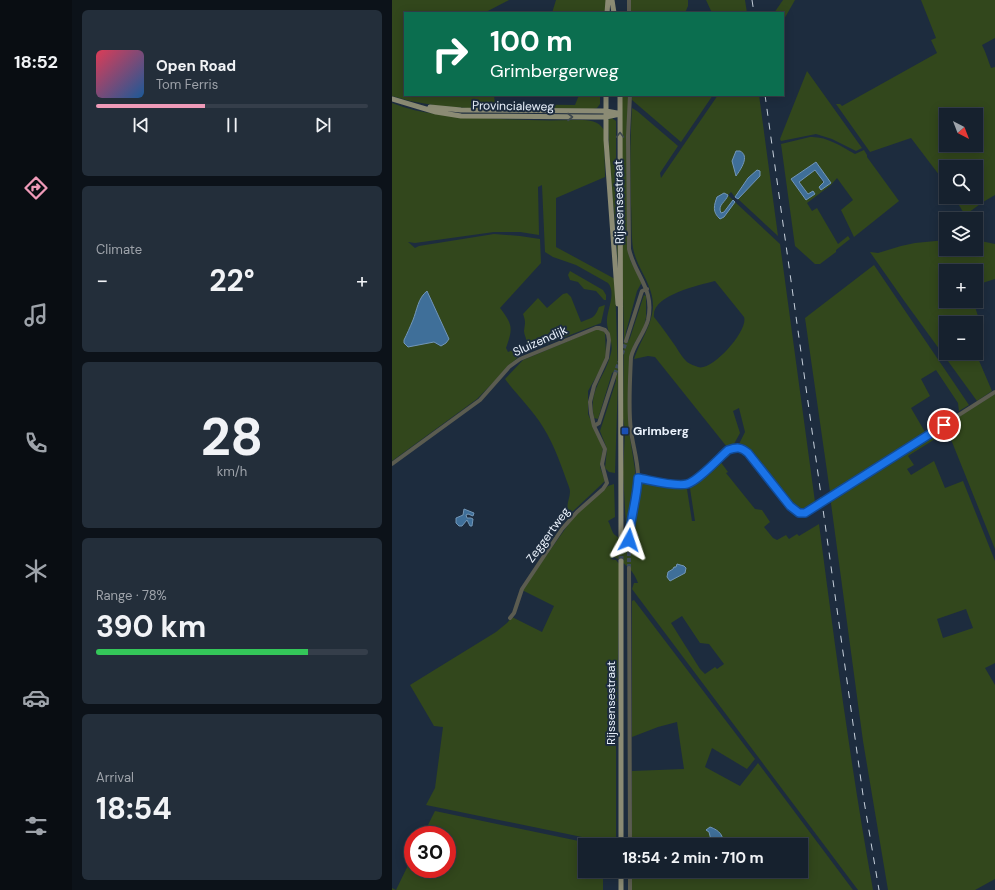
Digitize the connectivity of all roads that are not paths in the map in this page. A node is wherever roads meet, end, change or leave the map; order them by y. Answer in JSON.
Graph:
{"nodes":[{"id":1,"x":608,"y":0,"type":"edge"},
{"id":2,"x":612,"y":0,"type":"edge"},
{"id":3,"x":629,"y":0,"type":"edge"},
{"id":4,"x":608,"y":12,"type":"edge"},
{"id":5,"x":614,"y":12,"type":"edge"},
{"id":6,"x":629,"y":12,"type":"edge"},
{"id":7,"x":606,"y":96,"type":"edge"},
{"id":8,"x":620,"y":96,"type":"edge"},
{"id":9,"x":630,"y":96,"type":"edge"},
{"id":10,"x":392,"y":99,"type":"edge"},
{"id":11,"x":606,"y":114,"type":"junction"},
{"id":12,"x":620,"y":114,"type":"junction"},
{"id":13,"x":647,"y":289,"type":"junction"},
{"id":14,"x":620,"y":314,"type":"junction"},
{"id":15,"x":626,"y":340,"type":"tunnel mouth"},
{"id":16,"x":615,"y":374,"type":"tunnel mouth"},
{"id":17,"x":995,"y":392,"type":"edge"},
{"id":18,"x":594,"y":426,"type":"junction"},
{"id":19,"x":392,"y":464,"type":"edge"},
{"id":20,"x":638,"y":478,"type":"junction"},
{"id":21,"x":621,"y":538,"type":"tunnel mouth"},
{"id":22,"x":629,"y":540,"type":"tunnel mouth"},
{"id":23,"x":621,"y":561,"type":"tunnel mouth"},
{"id":24,"x":629,"y":568,"type":"tunnel mouth"},
{"id":25,"x":510,"y":618,"type":"dead end"},
{"id":26,"x":621,"y":838,"type":"edge"},
{"id":27,"x":630,"y":838,"type":"edge"},
{"id":28,"x":621,"y":878,"type":"edge"},
{"id":29,"x":630,"y":878,"type":"edge"},
{"id":30,"x":621,"y":890,"type":"edge"},
{"id":31,"x":630,"y":890,"type":"edge"}],
"edges":[{"from":1,"to":4,"type":"main road"},
{"from":2,"to":5,"type":"main road"},
{"from":3,"to":6,"type":"street"},
{"from":7,"to":11,"type":"main road","name":"Rijssensestraat"},
{"from":8,"to":12,"type":"main road","name":"Rijssensestraat"},
{"from":9,"to":13,"type":"street","name":"Rijssensestraat"},
{"from":10,"to":11,"type":"main road","name":"Provincialeweg"},
{"from":11,"to":12,"type":"main road"},
{"from":11,"to":14,"type":"main road","name":"Rijssensestraat"},
{"from":14,"to":12,"type":"main road","name":"Rijssensestraat","one_way":true},
{"from":13,"to":15,"type":"street"},
{"from":13,"to":20,"type":"street","name":"Rijssensestraat"},
{"from":14,"to":21,"type":"main road","name":"Rijssensestraat"},
{"from":16,"to":18,"type":"street"},
{"from":17,"to":20,"type":"street"},
{"from":18,"to":19,"type":"street","name":"Sluizendijk"},
{"from":18,"to":25,"type":"street","name":"Zeggertweg"},
{"from":20,"to":22,"type":"street","name":"Rijssensestraat"},
{"from":23,"to":26,"type":"main road","name":"Rijssensestraat"},
{"from":24,"to":27,"type":"street","name":"Rijssensestraat"},
{"from":28,"to":30,"type":"main road"},
{"from":29,"to":31,"type":"street"}]}
